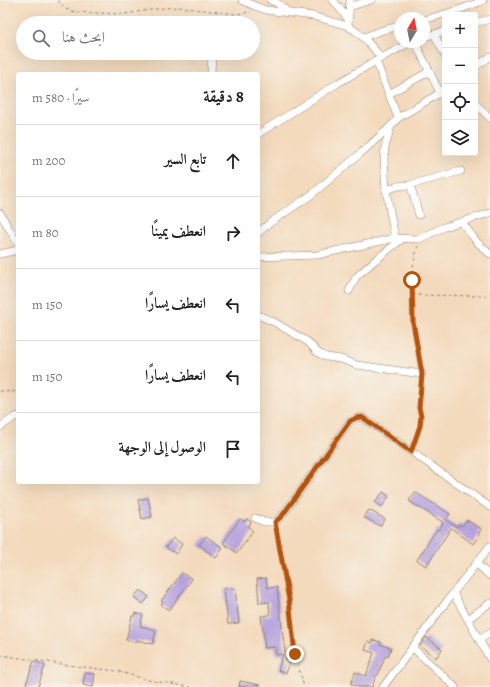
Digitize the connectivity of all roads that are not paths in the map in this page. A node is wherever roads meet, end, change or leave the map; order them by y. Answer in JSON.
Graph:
{"nodes":[{"id":1,"x":242,"y":0,"type":"edge"},
{"id":2,"x":270,"y":0,"type":"edge"},
{"id":3,"x":334,"y":0,"type":"edge"},
{"id":4,"x":371,"y":0,"type":"edge"},
{"id":5,"x":483,"y":0,"type":"edge"},
{"id":6,"x":349,"y":3,"type":"edge"},
{"id":7,"x":288,"y":12,"type":"junction"},
{"id":8,"x":430,"y":18,"type":"edge"},
{"id":9,"x":490,"y":19,"type":"edge"},
{"id":10,"x":348,"y":22,"type":"junction"},
{"id":11,"x":478,"y":22,"type":"edge"},
{"id":12,"x":394,"y":27,"type":"edge"},
{"id":13,"x":442,"y":32,"type":"edge"},
{"id":14,"x":434,"y":34,"type":"junction"},
{"id":15,"x":430,"y":35,"type":"edge"},
{"id":16,"x":364,"y":37,"type":"junction"},
{"id":17,"x":400,"y":48,"type":"edge"},
{"id":18,"x":418,"y":48,"type":"edge"},
{"id":19,"x":442,"y":49,"type":"edge"},
{"id":20,"x":490,"y":57,"type":"edge"},
{"id":21,"x":212,"y":60,"type":"edge"},
{"id":22,"x":378,"y":60,"type":"junction"},
{"id":23,"x":478,"y":65,"type":"edge"},
{"id":24,"x":211,"y":72,"type":"edge"},
{"id":25,"x":430,"y":72,"type":"junction"},
{"id":26,"x":442,"y":90,"type":"edge"},
{"id":27,"x":442,"y":92,"type":"edge"},
{"id":28,"x":389,"y":94,"type":"junction"},
{"id":29,"x":478,"y":106,"type":"edge"},
{"id":30,"x":398,"y":118,"type":"junction"},
{"id":31,"x":490,"y":118,"type":"edge"},
{"id":32,"x":391,"y":126,"type":"junction"},
{"id":33,"x":260,"y":133,"type":"edge"},
{"id":34,"x":461,"y":171,"type":"dead end"},
{"id":35,"x":409,"y":185,"type":"junction"},
{"id":36,"x":386,"y":190,"type":"junction"},
{"id":37,"x":0,"y":213,"type":"edge"},
{"id":38,"x":490,"y":213,"type":"edge"},
{"id":39,"x":419,"y":215,"type":"dead end"},
{"id":40,"x":462,"y":222,"type":"junction"},
{"id":41,"x":14,"y":230,"type":"edge"},
{"id":42,"x":260,"y":231,"type":"edge"},
{"id":43,"x":399,"y":238,"type":"junction"},
{"id":44,"x":16,"y":250,"type":"edge"},
{"id":45,"x":0,"y":254,"type":"edge"},
{"id":46,"x":490,"y":254,"type":"edge"},
{"id":47,"x":260,"y":257,"type":"edge"},
{"id":48,"x":349,"y":291,"type":"dead end"},
{"id":49,"x":260,"y":316,"type":"edge"},
{"id":50,"x":422,"y":374,"type":"road end"},
{"id":51,"x":16,"y":417,"type":"edge"},
{"id":52,"x":0,"y":427,"type":"edge"},
{"id":53,"x":490,"y":507,"type":"edge"},
{"id":54,"x":255,"y":518,"type":"dead end"},
{"id":55,"x":490,"y":546,"type":"edge"},
{"id":56,"x":477,"y":564,"type":"junction"},
{"id":57,"x":490,"y":576,"type":"edge"},
{"id":58,"x":453,"y":593,"type":"junction"},
{"id":59,"x":490,"y":603,"type":"edge"},
{"id":60,"x":468,"y":619,"type":"junction"},
{"id":61,"x":490,"y":633,"type":"edge"},
{"id":62,"x":479,"y":640,"type":"junction"},
{"id":63,"x":412,"y":647,"type":"junction"},
{"id":64,"x":490,"y":659,"type":"edge"},
{"id":65,"x":383,"y":687,"type":"edge"},
{"id":66,"x":455,"y":687,"type":"edge"}],
"edges":[{"from":1,"to":7,"type":"street"},
{"from":2,"to":7,"type":"street"},
{"from":3,"to":10,"type":"street"},
{"from":4,"to":6,"type":"street"},
{"from":5,"to":8,"type":"street"},
{"from":6,"to":10,"type":"street"},
{"from":7,"to":10,"type":"street"},
{"from":9,"to":11,"type":"street"},
{"from":10,"to":16,"type":"street"},
{"from":12,"to":16,"type":"street"},
{"from":13,"to":14,"type":"street"},
{"from":14,"to":15,"type":"street"},
{"from":14,"to":19,"type":"street"},
{"from":16,"to":22,"type":"street"},
{"from":17,"to":22,"type":"street"},
{"from":18,"to":25,"type":"street"},
{"from":20,"to":23,"type":"street"},
{"from":21,"to":24,"type":"street"},
{"from":22,"to":28,"type":"street"},
{"from":22,"to":33,"type":"street"},
{"from":25,"to":26,"type":"street"},
{"from":25,"to":28,"type":"street"},
{"from":27,"to":30,"type":"street"},
{"from":28,"to":30,"type":"street"},
{"from":29,"to":31,"type":"street"},
{"from":30,"to":32,"type":"street"},
{"from":32,"to":36,"type":"street"},
{"from":32,"to":42,"type":"street"},
{"from":34,"to":35,"type":"street"},
{"from":35,"to":36,"type":"street"},
{"from":35,"to":39,"type":"street"},
{"from":36,"to":43,"type":"street"},
{"from":37,"to":41,"type":"street"},
{"from":38,"to":40,"type":"street"},
{"from":40,"to":43,"type":"street"},
{"from":40,"to":46,"type":"street"},
{"from":43,"to":47,"type":"street"},
{"from":43,"to":48,"type":"street"},
{"from":44,"to":45,"type":"street"},
{"from":49,"to":50,"type":"street"},
{"from":51,"to":52,"type":"street"},
{"from":53,"to":54,"type":"street"},
{"from":55,"to":56,"type":"street"},
{"from":56,"to":57,"type":"street"},
{"from":56,"to":58,"type":"street"},
{"from":58,"to":60,"type":"street"},
{"from":58,"to":63,"type":"street"},
{"from":59,"to":60,"type":"street"},
{"from":60,"to":62,"type":"street"},
{"from":61,"to":62,"type":"street"},
{"from":62,"to":64,"type":"street"},
{"from":63,"to":65,"type":"street"},
{"from":63,"to":66,"type":"street"}]}
